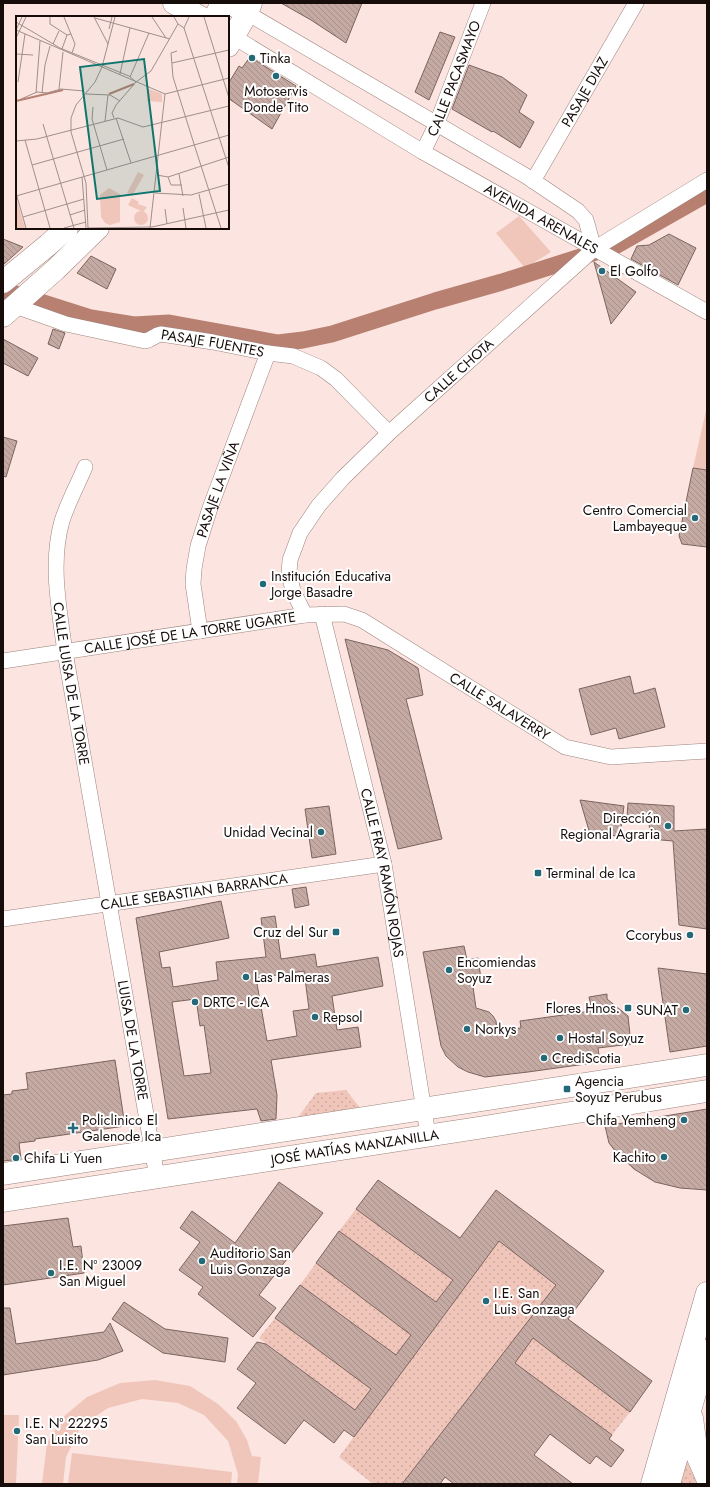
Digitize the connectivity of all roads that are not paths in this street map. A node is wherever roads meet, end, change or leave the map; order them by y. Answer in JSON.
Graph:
{"nodes":[{"id":1,"x":174,"y":3,"type":"edge"},
{"id":2,"x":222,"y":3,"type":"edge"},
{"id":3,"x":483,"y":3,"type":"edge"},
{"id":4,"x":636,"y":3,"type":"edge"},
{"id":5,"x":243,"y":6,"type":"edge"},
{"id":6,"x":198,"y":16,"type":"edge"},
{"id":7,"x":216,"y":16,"type":"edge"},
{"id":8,"x":230,"y":39,"type":"edge"},
{"id":9,"x":437,"y":123,"type":"junction"},
{"id":10,"x":423,"y":152,"type":"junction"},
{"id":11,"x":707,"y":180,"type":"edge"},
{"id":12,"x":533,"y":181,"type":"junction"},
{"id":13,"x":66,"y":229,"type":"edge"},
{"id":14,"x":97,"y":229,"type":"edge"},
{"id":15,"x":594,"y":249,"type":"junction"},
{"id":16,"x":5,"y":278,"type":"edge"},
{"id":17,"x":9,"y":311,"type":"edge"},
{"id":18,"x":707,"y":312,"type":"edge"},
{"id":19,"x":268,"y":353,"type":"junction"},
{"id":20,"x":389,"y":433,"type":"junction"},
{"id":21,"x":85,"y":467,"type":"dead end"},
{"id":22,"x":322,"y":614,"type":"junction"},
{"id":23,"x":305,"y":615,"type":"junction"},
{"id":24,"x":200,"y":631,"type":"junction"},
{"id":25,"x":65,"y":652,"type":"junction"},
{"id":26,"x":3,"y":661,"type":"edge"},
{"id":27,"x":707,"y":751,"type":"edge"},
{"id":28,"x":384,"y":864,"type":"junction"},
{"id":29,"x":110,"y":904,"type":"junction"},
{"id":30,"x":3,"y":919,"type":"edge"},
{"id":31,"x":707,"y":1065,"type":"edge"},
{"id":32,"x":707,"y":1090,"type":"edge"},
{"id":33,"x":424,"y":1109,"type":"junction"},
{"id":34,"x":428,"y":1135,"type":"junction"},
{"id":35,"x":153,"y":1151,"type":"junction"},
{"id":36,"x":3,"y":1174,"type":"edge"},
{"id":37,"x":157,"y":1177,"type":"junction"},
{"id":38,"x":3,"y":1201,"type":"edge"},
{"id":39,"x":706,"y":1302,"type":"edge"},
{"id":40,"x":707,"y":1351,"type":"edge"},
{"id":41,"x":692,"y":1405,"type":"junction"},
{"id":42,"x":707,"y":1478,"type":"edge"},
{"id":43,"x":652,"y":1484,"type":"edge"},
{"id":44,"x":669,"y":1484,"type":"edge"}],
"edges":[{"from":1,"to":6,"type":"main road"},
{"from":2,"to":7,"type":"main road"},
{"from":3,"to":9,"type":"street","name":"CALLE PACASMAYO"},
{"from":4,"to":12,"type":"street","name":"PASAJE DIAZ"},
{"from":5,"to":8,"type":"main road"},
{"from":5,"to":9,"type":"street","name":"AVENIDA ARENALES"},
{"from":8,"to":10,"type":"street","name":"AVENIDA ARENALES"},
{"from":9,"to":10,"type":"street","name":"CALLE PACASMAYO"},
{"from":9,"to":12,"type":"street","name":"AVENIDA ARENALES"},
{"from":10,"to":15,"type":"street","name":"AVENIDA ARENALES"},
{"from":11,"to":15,"type":"street","name":"CALLE CHOTA"},
{"from":12,"to":15,"type":"street","name":"AVENIDA ARENALES"},
{"from":13,"to":16,"type":"main road"},
{"from":14,"to":17,"type":"main road"},
{"from":15,"to":18,"type":"street"},
{"from":15,"to":20,"type":"street","name":"CALLE CHOTA"},
{"from":17,"to":19,"type":"street","name":"PASAJE FUENTES"},
{"from":19,"to":20,"type":"street","name":"PASAJE FUENTES"},
{"from":19,"to":24,"type":"street","name":"PASAJE LA VIÑA"},
{"from":20,"to":23,"type":"street","name":"CALLE CHOTA"},
{"from":21,"to":25,"type":"street","name":"CALLE LUISA DE LA TORRE"},
{"from":22,"to":23,"type":"street","name":"CALLE SALAVERRY"},
{"from":22,"to":27,"type":"street","name":"CALLE SALAVERRY"},
{"from":22,"to":28,"type":"street","name":"CALLE FRAY RAMÓN ROJAS"},
{"from":23,"to":24,"type":"street","name":"CALLE JOSÉ DE LA TORRE UGARTE"},
{"from":24,"to":25,"type":"street","name":"CALLE JOSÉ DE LA TORRE UGARTE"},
{"from":25,"to":26,"type":"street","name":"CALLE JOSÉ DE LA TORRE UGARTE"},
{"from":25,"to":29,"type":"street","name":"CALLE LUISA DE LA TORRE"},
{"from":28,"to":29,"type":"street","name":"CALLE SEBASTIAN BARRANCA"},
{"from":28,"to":33,"type":"street","name":"CALLE FRAY RAMÓN ROJAS"},
{"from":29,"to":30,"type":"street","name":"CALLE SEBASTIAN BARRANCA"},
{"from":29,"to":35,"type":"street","name":"LUISA DE LA TORRE"},
{"from":31,"to":33,"type":"main road","name":"JOSÉ MATÍAS MANZANILLA"},
{"from":32,"to":34,"type":"main road","name":"JOSÉ MATÍAS MANZANILLA"},
{"from":33,"to":34,"type":"street","name":"CALLE FRAY RAMÓN ROJAS"},
{"from":33,"to":35,"type":"main road","name":"JOSÉ MATÍAS MANZANILLA"},
{"from":34,"to":37,"type":"main road","name":"JOSÉ MATÍAS MANZANILLA"},
{"from":35,"to":36,"type":"main road","name":"JOSÉ MATÍAS MANZANILLA"},
{"from":35,"to":37,"type":"street","name":"LUISA DE LA TORRE"},
{"from":37,"to":38,"type":"main road","name":"JOSÉ MATÍAS MANZANILLA"},
{"from":39,"to":43,"type":"main road"},
{"from":40,"to":41,"type":"main road"},
{"from":41,"to":42,"type":"main road"},
{"from":41,"to":44,"type":"main road"}]}
